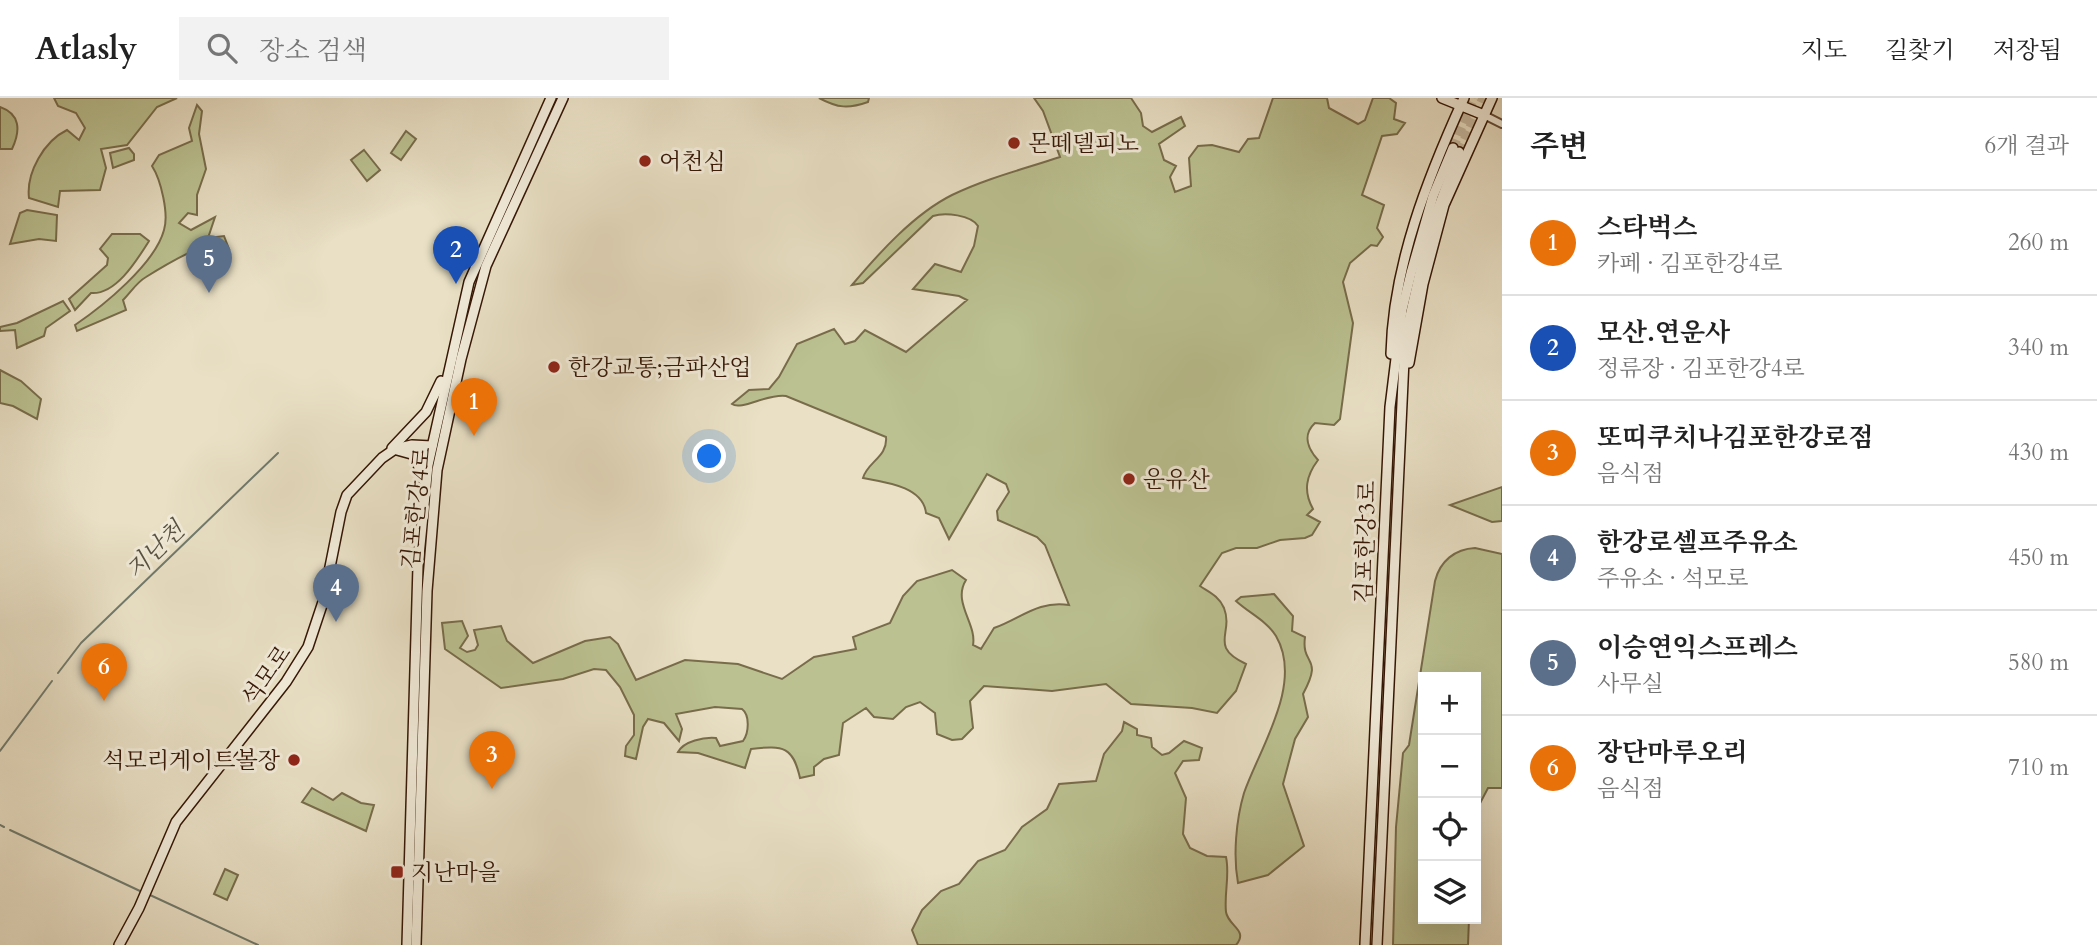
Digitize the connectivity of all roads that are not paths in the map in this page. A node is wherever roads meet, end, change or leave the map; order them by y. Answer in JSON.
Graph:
{"nodes":[{"id":1,"x":551,"y":98,"type":"edge"},
{"id":2,"x":563,"y":98,"type":"edge"},
{"id":3,"x":1443,"y":98,"type":"edge"},
{"id":4,"x":1492,"y":98,"type":"edge"},
{"id":5,"x":1460,"y":100,"type":"edge"},
{"id":6,"x":1484,"y":116,"type":"junction"},
{"id":7,"x":1502,"y":124,"type":"edge"},
{"id":8,"x":1445,"y":141,"type":"junction"},
{"id":9,"x":1460,"y":151,"type":"junction"},
{"id":10,"x":448,"y":367,"type":"junction"},
{"id":11,"x":1390,"y":407,"type":"junction"},
{"id":12,"x":432,"y":446,"type":"junction"},
{"id":13,"x":396,"y":449,"type":"junction"},
{"id":14,"x":382,"y":458,"type":"junction"},
{"id":15,"x":425,"y":488,"type":"junction"},
{"id":16,"x":119,"y":945,"type":"edge"},
{"id":17,"x":407,"y":945,"type":"edge"},
{"id":18,"x":416,"y":945,"type":"edge"},
{"id":19,"x":1365,"y":945,"type":"edge"},
{"id":20,"x":1377,"y":945,"type":"edge"}],
"edges":[{"from":1,"to":10,"type":"street","name":"김포한강4로"},
{"from":2,"to":18,"type":"street","name":"김포한강4로"},
{"from":3,"to":5,"type":"street"},
{"from":4,"to":6,"type":"street"},
{"from":5,"to":6,"type":"street"},
{"from":5,"to":8,"type":"street"},
{"from":6,"to":7,"type":"street"},
{"from":6,"to":9,"type":"street"},
{"from":8,"to":9,"type":"street"},
{"from":8,"to":11,"type":"street"},
{"from":9,"to":11,"type":"street","name":"김포한강3로"},
{"from":9,"to":20,"type":"street","name":"김포한강3로"},
{"from":10,"to":12,"type":"street","name":"김포한강4로"},
{"from":10,"to":14,"type":"street"},
{"from":11,"to":19,"type":"street","name":"김포한강3로"},
{"from":12,"to":13,"type":"street","name":"석모로"},
{"from":12,"to":15,"type":"street","name":"김포한강4로"},
{"from":13,"to":14,"type":"street","name":"석모로"},
{"from":13,"to":15,"type":"street"},
{"from":14,"to":16,"type":"street","name":"석모로"},
{"from":15,"to":17,"type":"street","name":"김포한강4로"}]}
